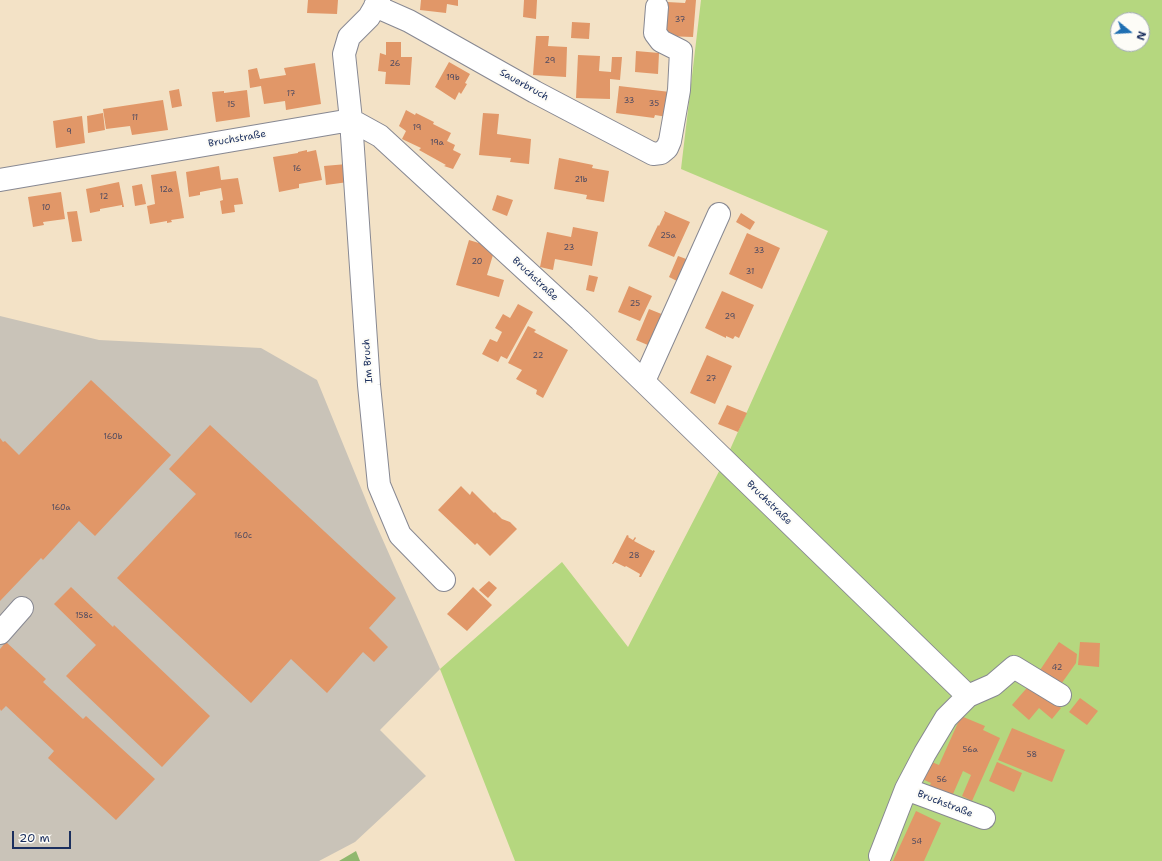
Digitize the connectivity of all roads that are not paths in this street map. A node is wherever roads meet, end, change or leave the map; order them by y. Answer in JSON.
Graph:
{"nodes":[{"id":1,"x":377,"y":3,"type":"edge"},
{"id":2,"x":657,"y":7,"type":"dead end"},
{"id":3,"x":351,"y":120,"type":"junction"},
{"id":4,"x":0,"y":180,"type":"edge"},
{"id":5,"x":719,"y":214,"type":"dead end"},
{"id":6,"x":644,"y":381,"type":"junction"},
{"id":7,"x":444,"y":580,"type":"dead end"},
{"id":8,"x":22,"y":608,"type":"dead end"},
{"id":9,"x":0,"y":633,"type":"edge"},
{"id":10,"x":1060,"y":695,"type":"dead end"},
{"id":11,"x":968,"y":696,"type":"junction"},
{"id":12,"x":906,"y":789,"type":"junction"},
{"id":13,"x":984,"y":818,"type":"dead end"},
{"id":14,"x":880,"y":856,"type":"dead end"}],
"edges":[{"from":1,"to":2,"type":"street","name":"Sauerbruch"},
{"from":1,"to":3,"type":"street","name":"Sauerbruch"},
{"from":3,"to":4,"type":"street","name":"Bruchstraße"},
{"from":3,"to":6,"type":"street","name":"Bruchstraße"},
{"from":3,"to":7,"type":"street","name":"Im Bruch"},
{"from":5,"to":6,"type":"street"},
{"from":6,"to":11,"type":"street","name":"Bruchstraße"},
{"from":8,"to":9,"type":"street"},
{"from":10,"to":11,"type":"street","name":"Bruchstraße"},
{"from":11,"to":12,"type":"street","name":"Bruchstraße"},
{"from":12,"to":13,"type":"street","name":"Bruchstraße"},
{"from":12,"to":14,"type":"street","name":"Bruchstraße"}]}
